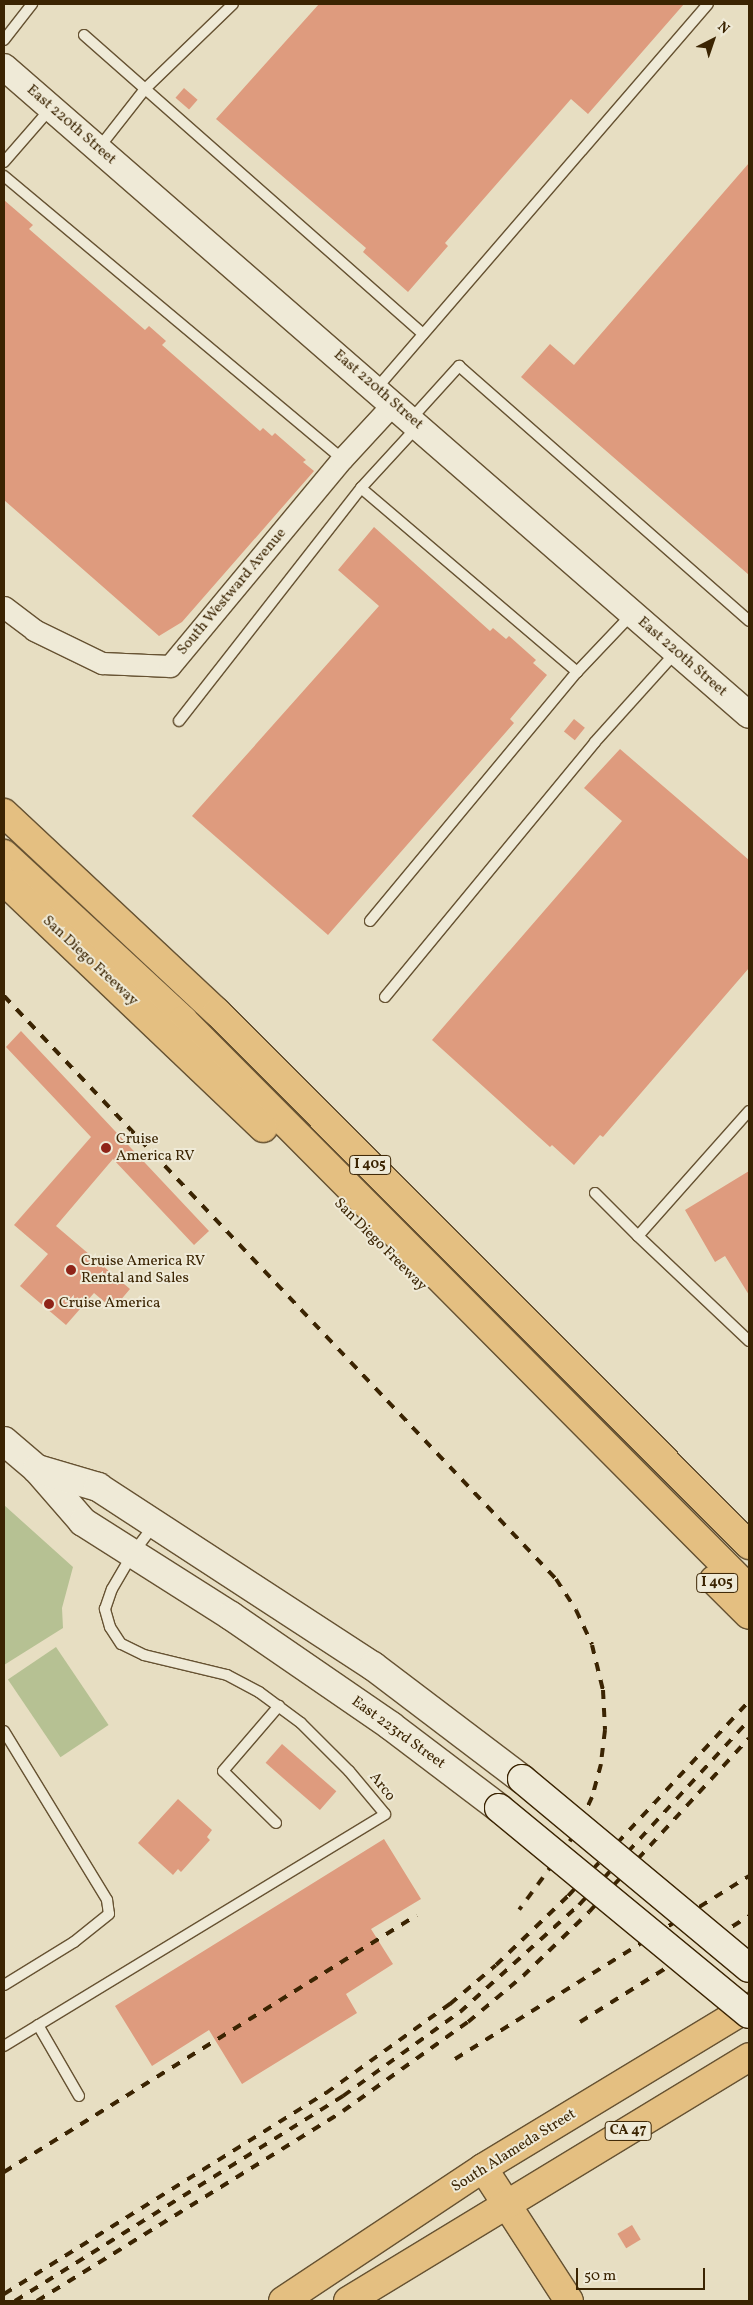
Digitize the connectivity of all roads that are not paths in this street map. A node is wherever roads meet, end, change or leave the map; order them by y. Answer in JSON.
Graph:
{"nodes":[{"id":1,"x":32,"y":4,"type":"edge"},
{"id":2,"x":233,"y":4,"type":"edge"},
{"id":3,"x":708,"y":4,"type":"edge"},
{"id":4,"x":84,"y":35,"type":"dead end"},
{"id":5,"x":4,"y":40,"type":"edge"},
{"id":6,"x":4,"y":67,"type":"edge"},
{"id":7,"x":145,"y":89,"type":"junction"},
{"id":8,"x":51,"y":108,"type":"junction"},
{"id":9,"x":98,"y":149,"type":"junction"},
{"id":10,"x":4,"y":162,"type":"edge"},
{"id":11,"x":4,"y":176,"type":"edge"},
{"id":12,"x":423,"y":334,"type":"junction"},
{"id":13,"x":400,"y":409,"type":"junction"},
{"id":14,"x":342,"y":459,"type":"junction"},
{"id":15,"x":361,"y":488,"type":"junction"},
{"id":16,"x":4,"y":607,"type":"edge"},
{"id":17,"x":633,"y":613,"type":"junction"},
{"id":18,"x":749,"y":621,"type":"edge"},
{"id":19,"x":676,"y":652,"type":"junction"},
{"id":20,"x":577,"y":672,"type":"junction"},
{"id":21,"x":749,"y":715,"type":"edge"},
{"id":22,"x":179,"y":721,"type":"dead end"},
{"id":23,"x":4,"y":813,"type":"edge"},
{"id":24,"x":4,"y":838,"type":"edge"},
{"id":25,"x":4,"y":854,"type":"edge"},
{"id":26,"x":4,"y":881,"type":"edge"},
{"id":27,"x":370,"y":921,"type":"dead end"},
{"id":28,"x":385,"y":997,"type":"dead end"},
{"id":29,"x":749,"y":1111,"type":"edge"},
{"id":30,"x":595,"y":1193,"type":"dead end"},
{"id":31,"x":638,"y":1236,"type":"junction"},
{"id":32,"x":749,"y":1341,"type":"edge"},
{"id":33,"x":4,"y":1441,"type":"edge"},
{"id":34,"x":37,"y":1469,"type":"junction"},
{"id":35,"x":155,"y":1524,"type":"junction"},
{"id":36,"x":707,"y":1537,"type":"junction"},
{"id":37,"x":749,"y":1545,"type":"edge"},
{"id":38,"x":132,"y":1553,"type":"junction"},
{"id":39,"x":749,"y":1571,"type":"edge"},
{"id":40,"x":749,"y":1589,"type":"edge"},
{"id":41,"x":749,"y":1615,"type":"edge"},
{"id":42,"x":279,"y":1706,"type":"junction"},
{"id":43,"x":4,"y":1731,"type":"edge"},
{"id":44,"x":276,"y":1823,"type":"dead end"},
{"id":45,"x":749,"y":1968,"type":"edge"},
{"id":46,"x":4,"y":1985,"type":"edge"},
{"id":47,"x":749,"y":2007,"type":"edge"},
{"id":48,"x":749,"y":2014,"type":"edge"},
{"id":49,"x":38,"y":2026,"type":"junction"},
{"id":50,"x":4,"y":2046,"type":"edge"},
{"id":51,"x":749,"y":2057,"type":"edge"},
{"id":52,"x":79,"y":2096,"type":"dead end"},
{"id":53,"x":483,"y":2168,"type":"junction"},
{"id":54,"x":506,"y":2204,"type":"junction"},
{"id":55,"x":283,"y":2301,"type":"edge"},
{"id":56,"x":348,"y":2301,"type":"edge"},
{"id":57,"x":569,"y":2301,"type":"edge"}],
"edges":[{"from":1,"to":5,"type":"lane"},
{"from":2,"to":7,"type":"lane"},
{"from":3,"to":12,"type":"lane"},
{"from":4,"to":7,"type":"lane"},
{"from":6,"to":8,"type":"street","name":"East 220th Street"},
{"from":7,"to":9,"type":"lane"},
{"from":7,"to":12,"type":"lane"},
{"from":8,"to":9,"type":"street","name":"East 220th Street"},
{"from":8,"to":10,"type":"lane"},
{"from":9,"to":13,"type":"street","name":"East 220th Street"},
{"from":11,"to":14,"type":"lane"},
{"from":12,"to":13,"type":"lane"},
{"from":13,"to":14,"type":"street","name":"South Westward Avenue"},
{"from":13,"to":15,"type":"lane"},
{"from":13,"to":17,"type":"street","name":"East 220th Street"},
{"from":13,"to":18,"type":"lane"},
{"from":14,"to":16,"type":"street","name":"South Westward Avenue"},
{"from":15,"to":20,"type":"lane"},
{"from":15,"to":22,"type":"lane"},
{"from":17,"to":19,"type":"street","name":"East 220th Street"},
{"from":17,"to":20,"type":"lane"},
{"from":19,"to":21,"type":"street","name":"East 220th Street"},
{"from":19,"to":28,"type":"lane"},
{"from":20,"to":27,"type":"lane"},
{"from":23,"to":36,"type":"main road","name":"San Diego Freeway","number":"I 405"},
{"from":24,"to":36,"type":"main road"},
{"from":25,"to":36,"type":"main road"},
{"from":26,"to":36,"type":"main road","name":"San Diego Freeway","number":"I 405"},
{"from":29,"to":31,"type":"lane"},
{"from":30,"to":31,"type":"lane"},
{"from":31,"to":32,"type":"lane"},
{"from":33,"to":34,"type":"main road","name":"East 223rd Street"},
{"from":34,"to":35,"type":"main road","name":"East 223rd Street"},
{"from":34,"to":38,"type":"main road","name":"East 223rd Street"},
{"from":35,"to":38,"type":"lane","name":"Arco"},
{"from":35,"to":45,"type":"main road","name":"East 223rd Street","bridge":true},
{"from":36,"to":37,"type":"main road","name":"San Diego Freeway","number":"I 405"},
{"from":36,"to":39,"type":"main road"},
{"from":36,"to":40,"type":"main road"},
{"from":36,"to":41,"type":"main road","name":"San Diego Freeway","number":"I 405"},
{"from":38,"to":42,"type":"lane","name":"Arco"},
{"from":38,"to":48,"type":"main road","name":"East 223rd Street","bridge":true},
{"from":42,"to":44,"type":"lane"},
{"from":42,"to":49,"type":"lane","name":"Arco"},
{"from":43,"to":46,"type":"lane"},
{"from":47,"to":53,"type":"main road","name":"South Alameda Street","number":"CA 47"},
{"from":49,"to":50,"type":"lane","name":"Arco"},
{"from":49,"to":52,"type":"lane"},
{"from":51,"to":54,"type":"main road","number":"CA 47"},
{"from":53,"to":54,"type":"main road"},
{"from":53,"to":55,"type":"main road","name":"South Alameda Street","number":"CA 47"},
{"from":54,"to":56,"type":"main road","number":"CA 47"},
{"from":54,"to":57,"type":"main road"}]}
